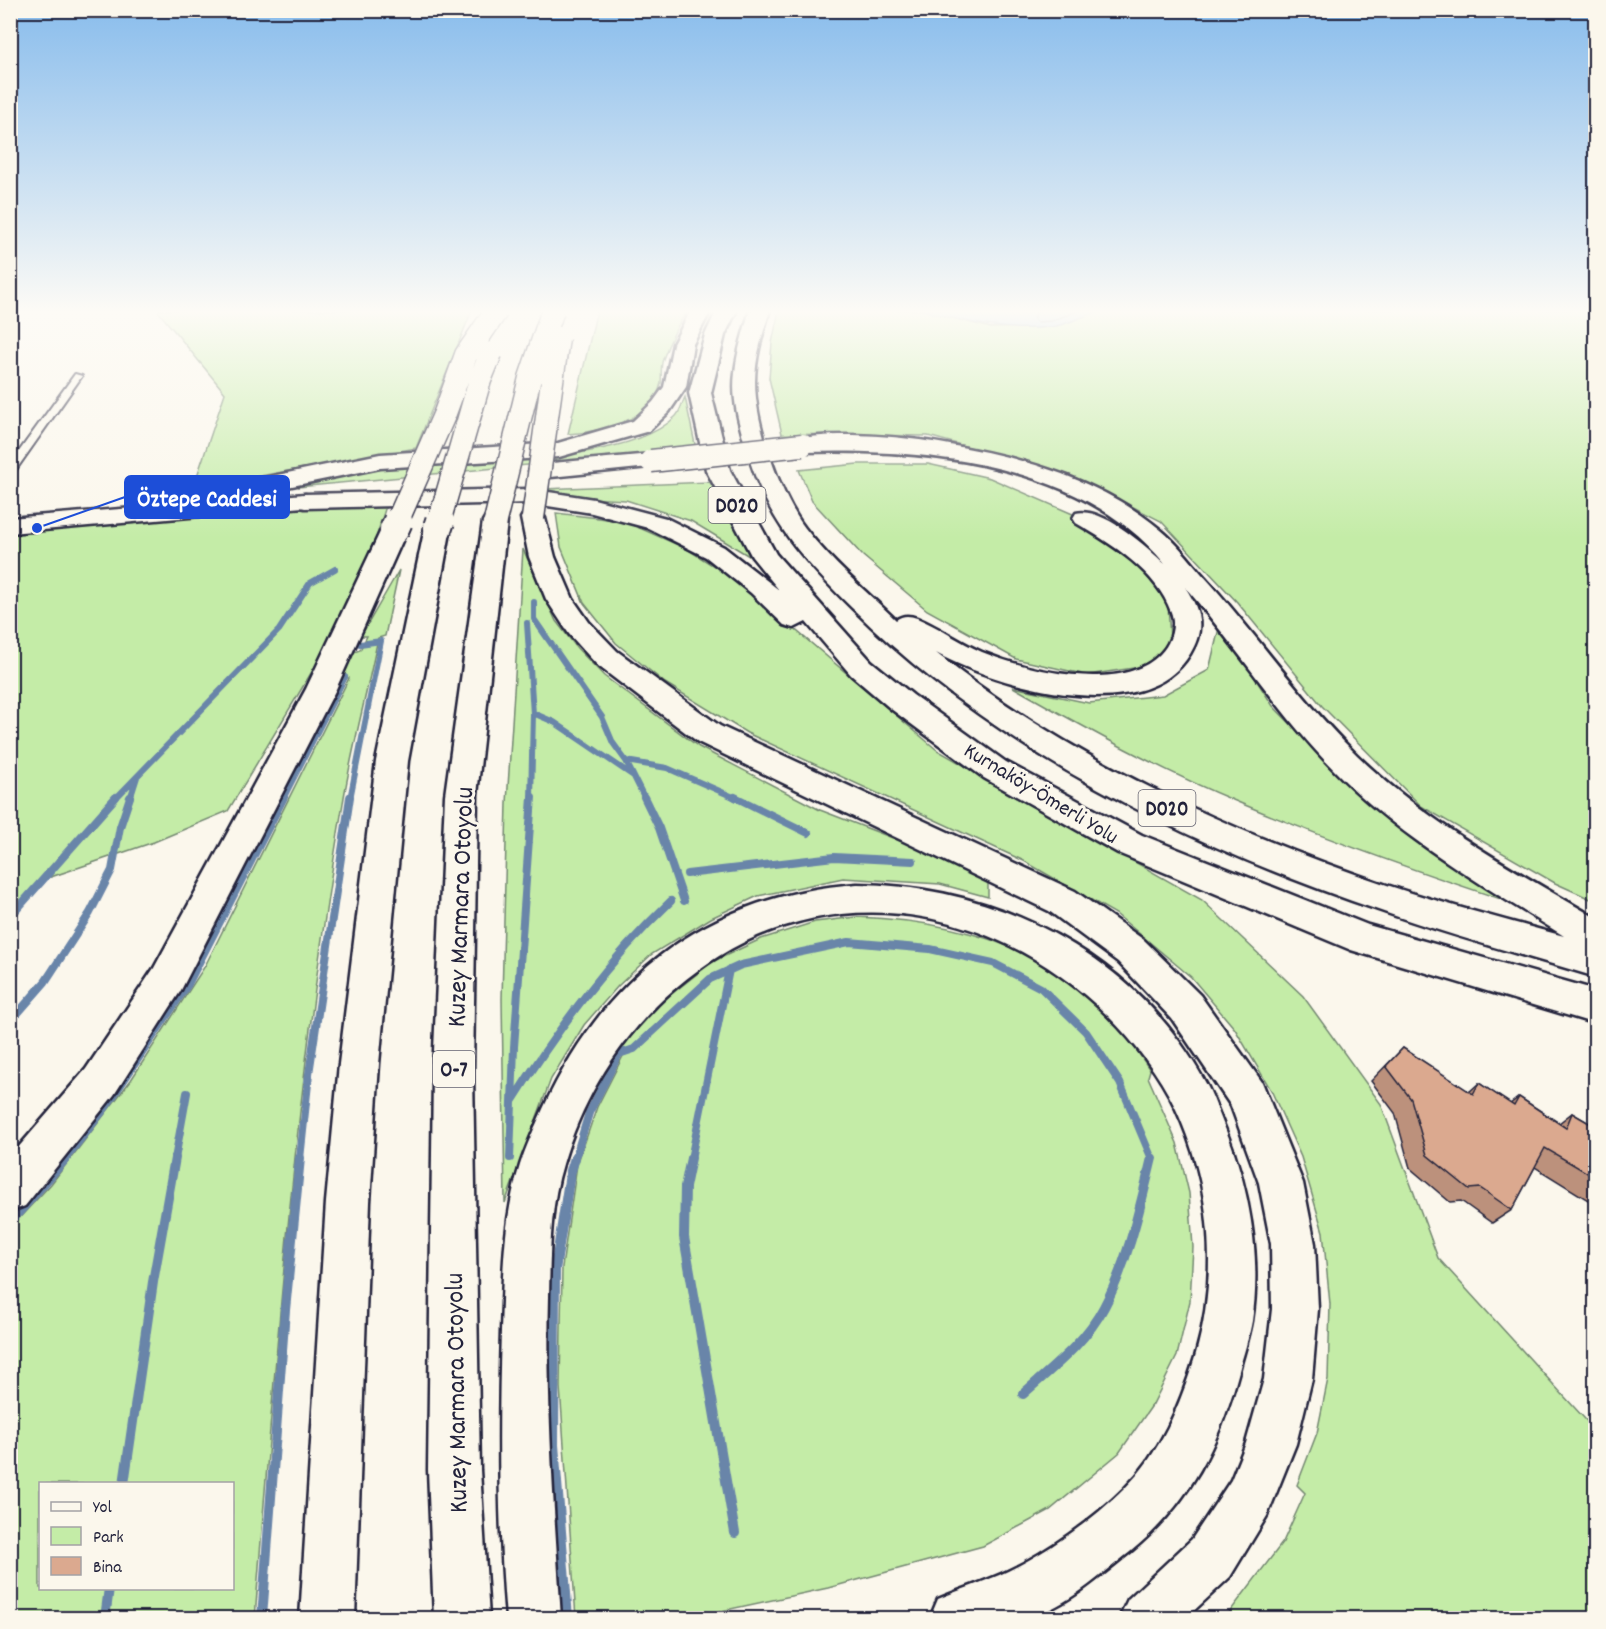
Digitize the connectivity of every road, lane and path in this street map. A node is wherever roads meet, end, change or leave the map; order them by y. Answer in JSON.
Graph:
{"nodes":[{"id":1,"x":71,"y":386,"type":"edge"},
{"id":2,"x":455,"y":386,"type":"edge"},
{"id":3,"x":479,"y":386,"type":"edge"},
{"id":4,"x":529,"y":386,"type":"edge"},
{"id":5,"x":552,"y":386,"type":"edge"},
{"id":6,"x":675,"y":386,"type":"edge"},
{"id":7,"x":702,"y":386,"type":"edge"},
{"id":8,"x":745,"y":386,"type":"edge"},
{"id":9,"x":803,"y":452,"type":"junction"},
{"id":10,"x":652,"y":467,"type":"junction"},
{"id":11,"x":10,"y":472,"type":"edge"},
{"id":12,"x":305,"y":501,"type":"junction"},
{"id":13,"x":175,"y":503,"type":"junction"},
{"id":14,"x":10,"y":518,"type":"edge"},
{"id":15,"x":514,"y":519,"type":"junction"},
{"id":16,"x":10,"y":526,"type":"edge"},
{"id":17,"x":802,"y":540,"type":"junction"},
{"id":18,"x":861,"y":668,"type":"junction"},
{"id":19,"x":1596,"y":937,"type":"edge"},
{"id":20,"x":1596,"y":961,"type":"edge"},
{"id":21,"x":1596,"y":1007,"type":"edge"},
{"id":22,"x":10,"y":1191,"type":"edge"},
{"id":23,"x":327,"y":1618,"type":"edge"},
{"id":24,"x":461,"y":1618,"type":"edge"},
{"id":25,"x":533,"y":1618,"type":"edge"},
{"id":26,"x":957,"y":1618,"type":"edge"},
{"id":27,"x":1147,"y":1618,"type":"edge"}],
"edges":[{"from":1,"to":11,"type":"lane"},
{"from":2,"to":22,"type":"main road","bridge":true},
{"from":3,"to":23,"type":"main road","bridge":true},
{"from":4,"to":15,"type":"main road","number":"O-7","bridge":true},
{"from":5,"to":15,"type":"main road","bridge":true},
{"from":6,"to":13,"type":"main road"},
{"from":7,"to":18,"type":"main road","name":"Kurnaköy-Ömerli Yolu","number":"D020"},
{"from":8,"to":17,"type":"main road","name":"Kurnaköy-Ömerli Yolu"},
{"from":9,"to":10,"type":"main road"},
{"from":9,"to":17,"type":"main road"},
{"from":9,"to":19,"type":"main road"},
{"from":10,"to":12,"type":"main road"},
{"from":10,"to":13,"type":"main road"},
{"from":12,"to":16,"type":"main road"},
{"from":12,"to":18,"type":"main road"},
{"from":13,"to":14,"type":"main road"},
{"from":15,"to":24,"type":"main road","name":"Kuzey Marmara Otoyolu","number":"O-7"},
{"from":15,"to":27,"type":"main road"},
{"from":17,"to":20,"type":"main road","name":"Kurnaköy-Ömerli Yolu","number":"D020"},
{"from":18,"to":21,"type":"main road","name":"Kurnaköy-Ömerli Yolu","number":"D020"},
{"from":25,"to":26,"type":"main road"}]}
